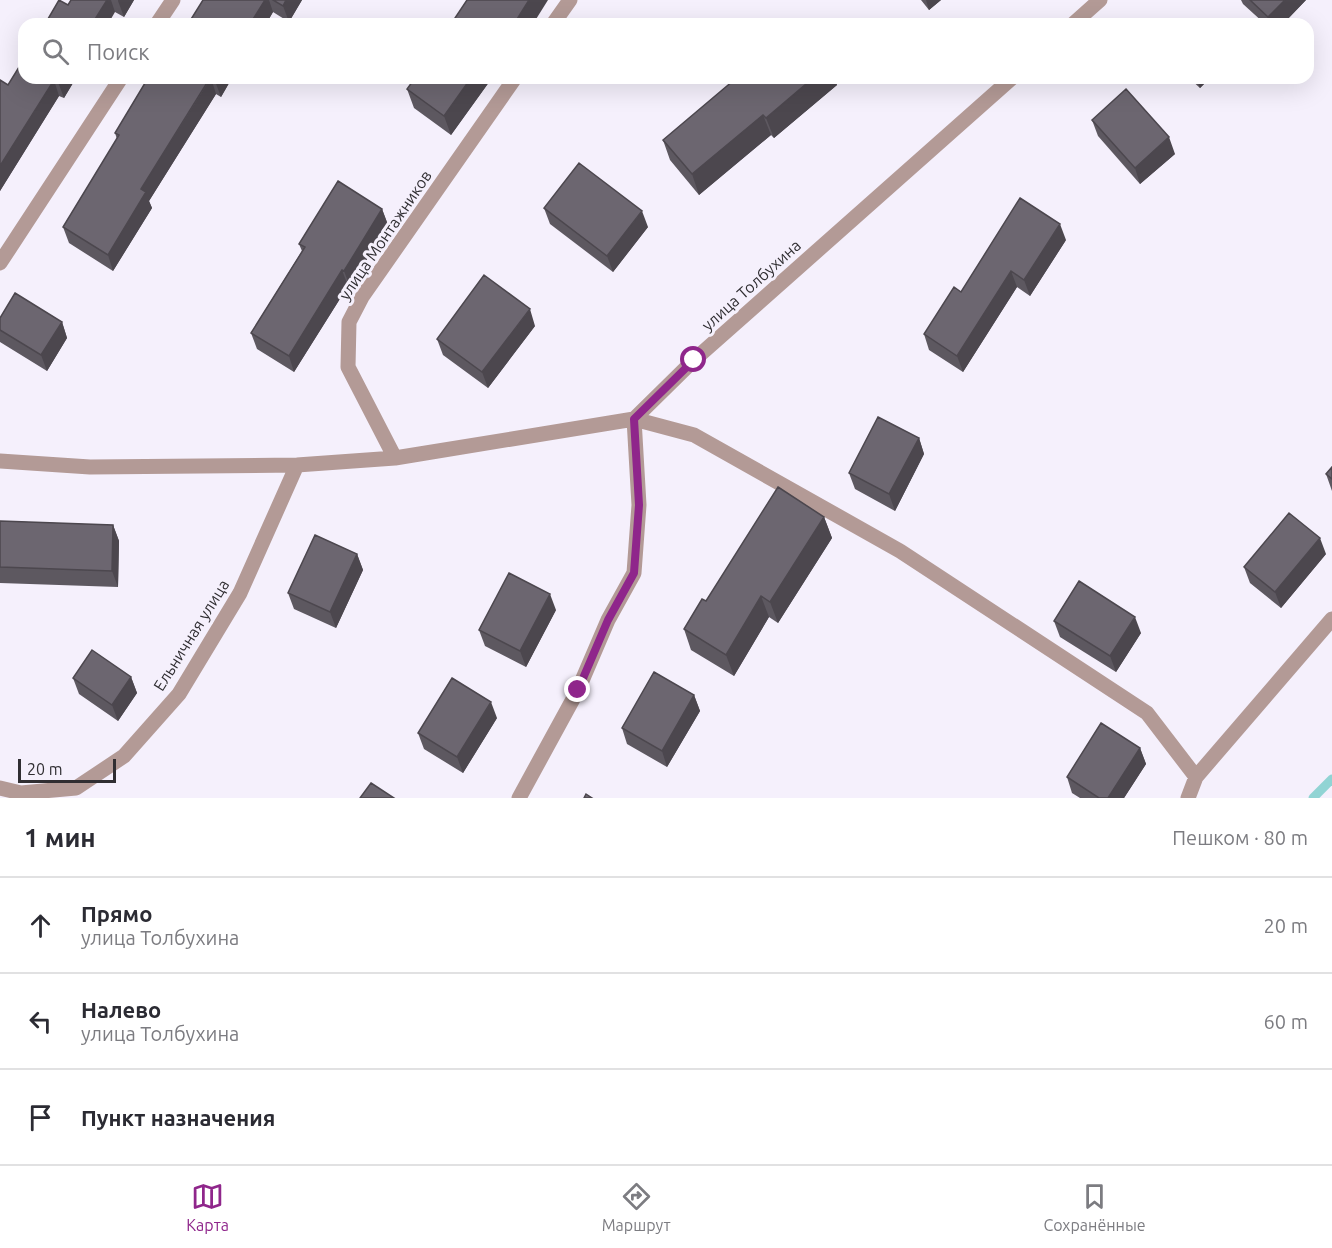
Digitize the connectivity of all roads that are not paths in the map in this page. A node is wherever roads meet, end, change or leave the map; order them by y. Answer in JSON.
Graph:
{"nodes":[{"id":1,"x":173,"y":0,"type":"edge"},
{"id":2,"x":570,"y":0,"type":"edge"},
{"id":3,"x":1100,"y":0,"type":"edge"},
{"id":4,"x":161,"y":18,"type":"edge"},
{"id":5,"x":557,"y":18,"type":"edge"},
{"id":6,"x":1080,"y":18,"type":"edge"},
{"id":7,"x":117,"y":84,"type":"edge"},
{"id":8,"x":511,"y":84,"type":"edge"},
{"id":9,"x":1005,"y":84,"type":"edge"},
{"id":10,"x":0,"y":262,"type":"edge"},
{"id":11,"x":634,"y":419,"type":"junction"},
{"id":12,"x":395,"y":458,"type":"junction"},
{"id":13,"x":0,"y":461,"type":"edge"},
{"id":14,"x":297,"y":465,"type":"junction"},
{"id":15,"x":1332,"y":619,"type":"edge"},
{"id":16,"x":1196,"y":777,"type":"junction"},
{"id":17,"x":0,"y":788,"type":"edge"},
{"id":18,"x":519,"y":798,"type":"edge"},
{"id":19,"x":1188,"y":798,"type":"edge"}],
"edges":[{"from":1,"to":4,"type":"street"},
{"from":2,"to":5,"type":"street"},
{"from":3,"to":6,"type":"street"},
{"from":7,"to":10,"type":"street"},
{"from":8,"to":12,"type":"street","name":"улица Монтажников"},
{"from":9,"to":11,"type":"street","name":"улица Толбухина"},
{"from":11,"to":12,"type":"street"},
{"from":11,"to":16,"type":"street"},
{"from":11,"to":18,"type":"street"},
{"from":12,"to":14,"type":"street"},
{"from":13,"to":14,"type":"street"},
{"from":14,"to":17,"type":"street","name":"Ельничная улица"},
{"from":15,"to":16,"type":"street"},
{"from":16,"to":19,"type":"street"}]}
